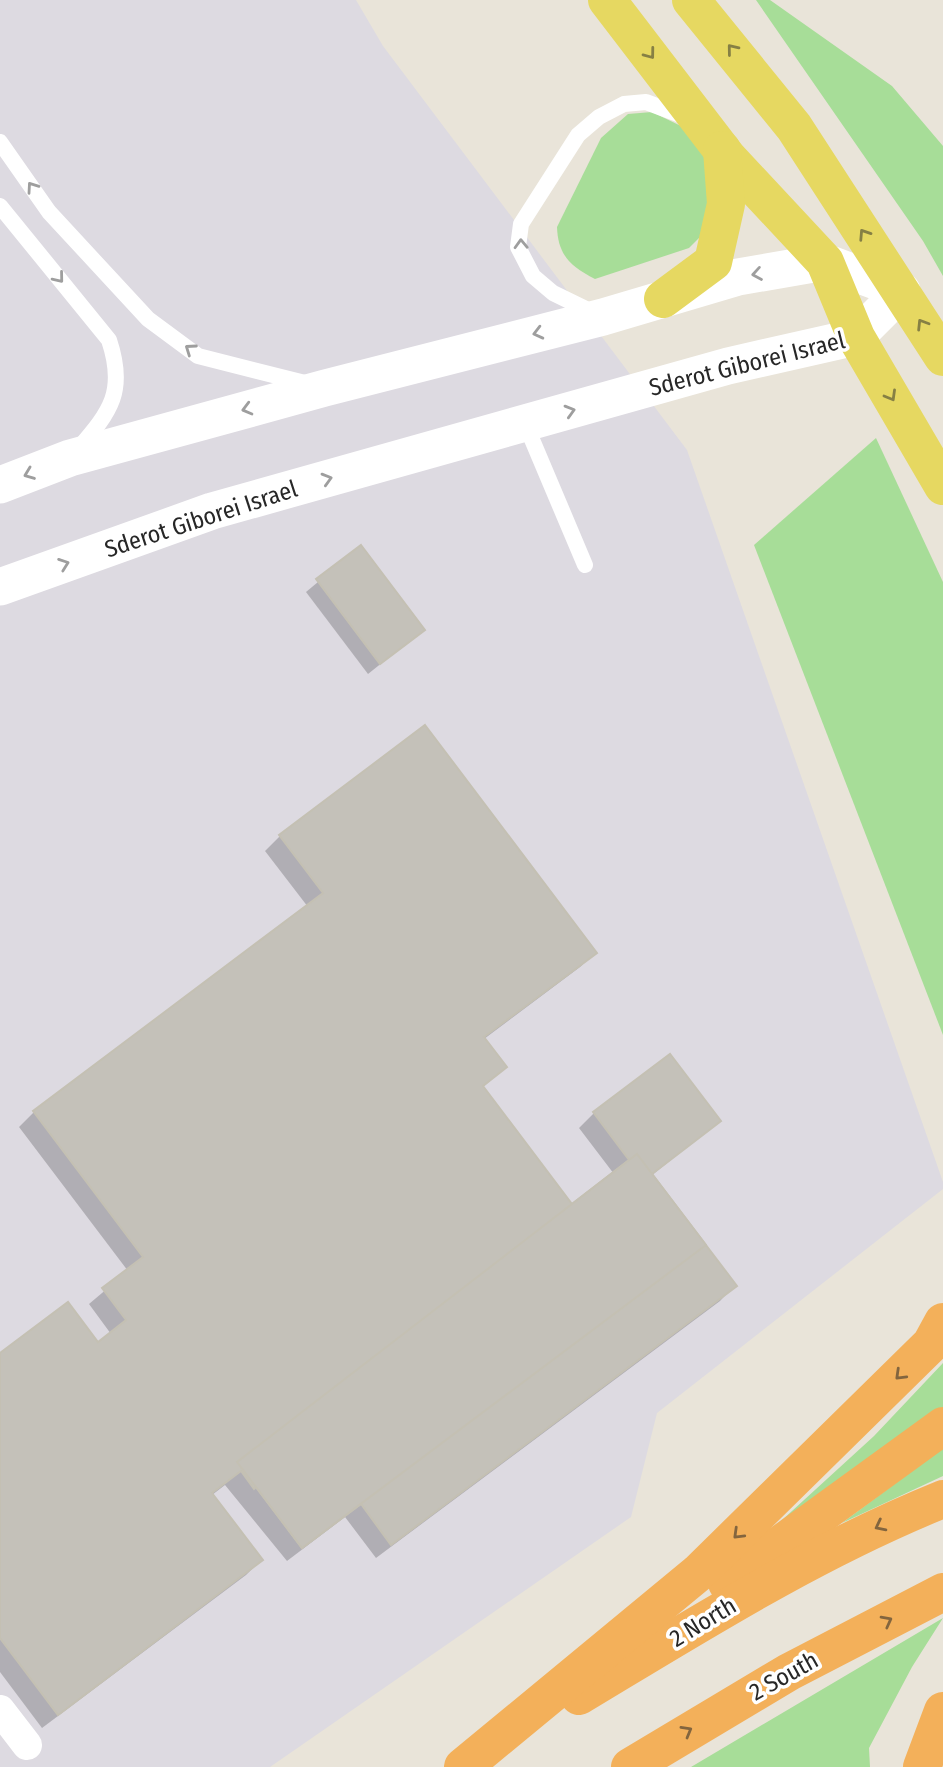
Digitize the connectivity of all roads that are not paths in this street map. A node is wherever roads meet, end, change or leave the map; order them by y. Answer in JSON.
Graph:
{"nodes":[{"id":1,"x":607,"y":0,"type":"edge"},
{"id":2,"x":691,"y":0,"type":"edge"},
{"id":3,"x":714,"y":139,"type":"junction"},
{"id":4,"x":0,"y":142,"type":"edge"},
{"id":5,"x":0,"y":206,"type":"edge"},
{"id":6,"x":825,"y":262,"type":"junction"},
{"id":7,"x":902,"y":291,"type":"junction"},
{"id":8,"x":663,"y":299,"type":"junction"},
{"id":9,"x":603,"y":317,"type":"junction"},
{"id":10,"x":856,"y":337,"type":"junction"},
{"id":11,"x":943,"y":357,"type":"edge"},
{"id":12,"x":325,"y":388,"type":"junction"},
{"id":13,"x":525,"y":423,"type":"junction"},
{"id":14,"x":71,"y":458,"type":"junction"},
{"id":15,"x":0,"y":485,"type":"edge"},
{"id":16,"x":943,"y":486,"type":"edge"},
{"id":17,"x":585,"y":565,"type":"dead end"},
{"id":18,"x":0,"y":587,"type":"edge"},
{"id":19,"x":943,"y":1322,"type":"edge"},
{"id":20,"x":943,"y":1426,"type":"edge"},
{"id":21,"x":943,"y":1499,"type":"edge"},
{"id":22,"x":943,"y":1592,"type":"edge"},
{"id":23,"x":0,"y":1710,"type":"edge"},
{"id":24,"x":943,"y":1711,"type":"edge"},
{"id":25,"x":535,"y":1722,"type":"junction"},
{"id":26,"x":27,"y":1745,"type":"dead end"},
{"id":27,"x":463,"y":1767,"type":"edge"},
{"id":28,"x":475,"y":1767,"type":"edge"},
{"id":29,"x":629,"y":1767,"type":"edge"},
{"id":30,"x":922,"y":1767,"type":"edge"}],
"edges":[{"from":1,"to":3,"type":"main road","one_way":true},
{"from":7,"to":2,"type":"main road","one_way":true},
{"from":3,"to":6,"type":"main road"},
{"from":3,"to":8,"type":"main road"},
{"from":9,"to":3,"type":"lane","one_way":true},
{"from":12,"to":4,"type":"lane","one_way":true},
{"from":5,"to":14,"type":"lane","one_way":true},
{"from":6,"to":7,"type":"street"},
{"from":6,"to":8,"type":"street","one_way":true},
{"from":6,"to":10,"type":"main road"},
{"from":7,"to":10,"type":"street","name":"Sderot Giborei Israel"},
{"from":11,"to":7,"type":"main road","one_way":true},
{"from":8,"to":9,"type":"street"},
{"from":9,"to":12,"type":"street","one_way":true},
{"from":13,"to":10,"type":"street","name":"Sderot Giborei Israel","one_way":true},
{"from":10,"to":16,"type":"main road","one_way":true},
{"from":12,"to":14,"type":"street","one_way":true},
{"from":13,"to":17,"type":"lane"},
{"from":18,"to":13,"type":"street","name":"Sderot Giborei Israel","one_way":true},
{"from":14,"to":15,"type":"street","one_way":true},
{"from":19,"to":27,"type":"highway","one_way":true},
{"from":20,"to":25,"type":"highway"},
{"from":21,"to":25,"type":"highway","name":"2 North","one_way":true},
{"from":29,"to":22,"type":"highway","name":"2 South","one_way":true},
{"from":23,"to":26,"type":"street"},
{"from":24,"to":30,"type":"highway"},
{"from":25,"to":28,"type":"highway","name":"2 North"}]}
